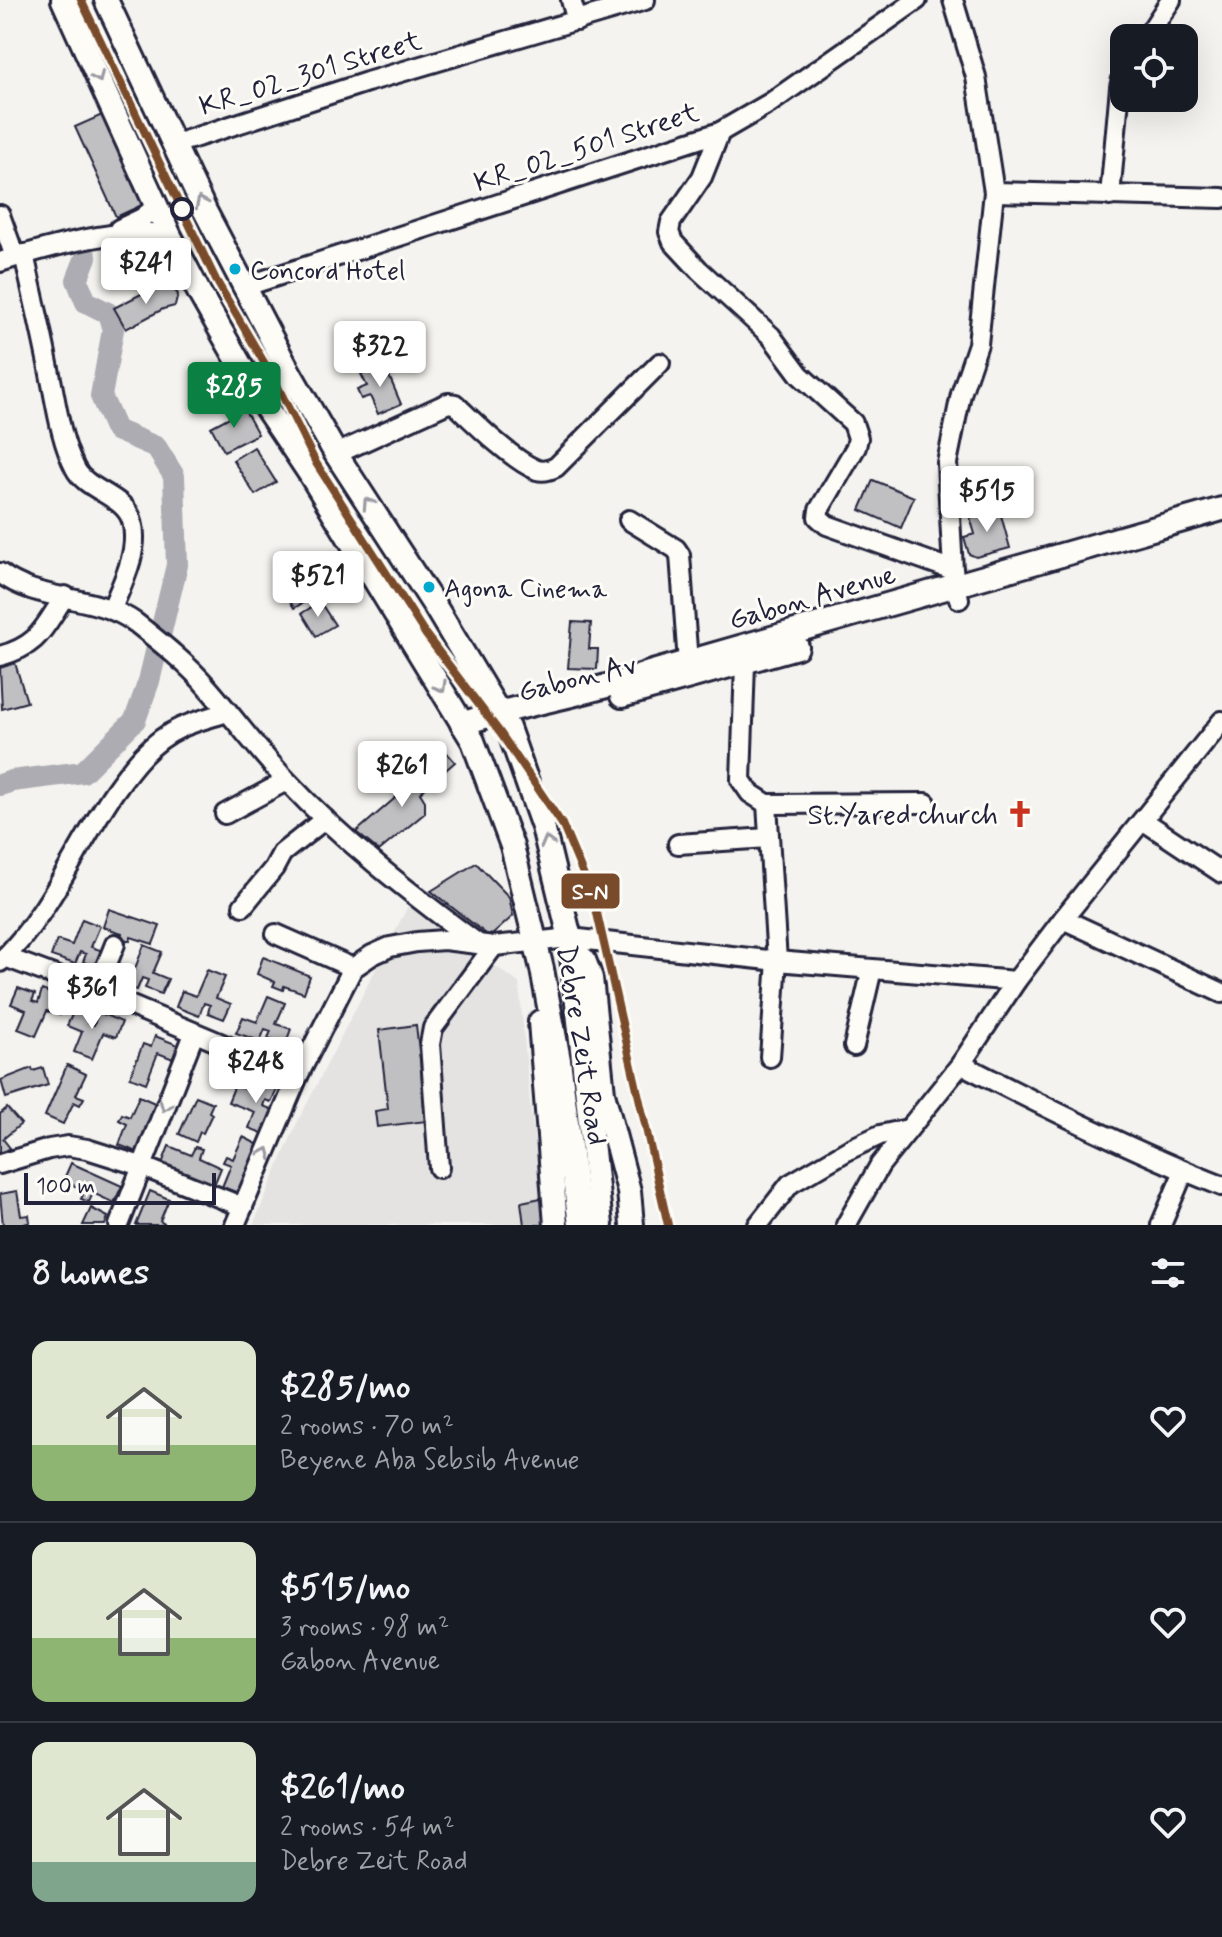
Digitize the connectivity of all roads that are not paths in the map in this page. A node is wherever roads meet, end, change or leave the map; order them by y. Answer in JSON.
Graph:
{"nodes":[{"id":1,"x":106,"y":0,"type":"edge"},
{"id":2,"x":571,"y":0,"type":"edge"},
{"id":3,"x":645,"y":0,"type":"edge"},
{"id":4,"x":953,"y":0,"type":"edge"},
{"id":5,"x":1171,"y":0,"type":"edge"},
{"id":6,"x":64,"y":3,"type":"edge"},
{"id":7,"x":908,"y":3,"type":"edge"},
{"id":8,"x":577,"y":21,"type":"junction"},
{"id":9,"x":1155,"y":24,"type":"edge"},
{"id":10,"x":1118,"y":112,"type":"edge"},
{"id":11,"x":720,"y":132,"type":"junction"},
{"id":12,"x":175,"y":144,"type":"junction"},
{"id":13,"x":994,"y":192,"type":"junction"},
{"id":14,"x":1110,"y":196,"type":"junction"},
{"id":15,"x":1222,"y":198,"type":"edge"},
{"id":16,"x":157,"y":206,"type":"junction"},
{"id":17,"x":0,"y":215,"type":"edge"},
{"id":18,"x":170,"y":236,"type":"junction"},
{"id":19,"x":98,"y":238,"type":"junction"},
{"id":20,"x":13,"y":257,"type":"edge"},
{"id":21,"x":243,"y":287,"type":"junction"},
{"id":22,"x":660,"y":363,"type":"dead end"},
{"id":23,"x":336,"y":454,"type":"junction"},
{"id":24,"x":1222,"y":509,"type":"edge"},
{"id":25,"x":629,"y":520,"type":"dead end"},
{"id":26,"x":1222,"y":520,"type":"edge"},
{"id":27,"x":0,"y":573,"type":"edge"},
{"id":28,"x":956,"y":585,"type":"junction"},
{"id":29,"x":65,"y":596,"type":"junction"},
{"id":30,"x":112,"y":608,"type":"junction"},
{"id":31,"x":455,"y":641,"type":"junction"},
{"id":32,"x":0,"y":656,"type":"edge"},
{"id":33,"x":424,"y":659,"type":"junction"},
{"id":34,"x":745,"y":663,"type":"junction"},
{"id":35,"x":693,"y":670,"type":"junction"},
{"id":36,"x":649,"y":673,"type":"joint"},
{"id":37,"x":227,"y":712,"type":"junction"},
{"id":38,"x":503,"y":720,"type":"junction"},
{"id":39,"x":1222,"y":721,"type":"edge"},
{"id":40,"x":467,"y":732,"type":"junction"},
{"id":41,"x":286,"y":781,"type":"junction"},
{"id":42,"x":926,"y":803,"type":"dead end"},
{"id":43,"x":767,"y":804,"type":"junction"},
{"id":44,"x":225,"y":814,"type":"dead end"},
{"id":45,"x":325,"y":819,"type":"junction"},
{"id":46,"x":1144,"y":821,"type":"junction"},
{"id":47,"x":768,"y":838,"type":"junction"},
{"id":48,"x":678,"y":844,"type":"dead end"},
{"id":49,"x":1222,"y":873,"type":"edge"},
{"id":50,"x":243,"y":906,"type":"dead end"},
{"id":51,"x":1063,"y":919,"type":"junction"},
{"id":52,"x":276,"y":934,"type":"dead end"},
{"id":53,"x":536,"y":942,"type":"junction"},
{"id":54,"x":115,"y":944,"type":"dead end"},
{"id":55,"x":571,"y":944,"type":"junction"},
{"id":56,"x":487,"y":945,"type":"junction"},
{"id":57,"x":3,"y":960,"type":"edge"},
{"id":58,"x":777,"y":961,"type":"junction"},
{"id":59,"x":353,"y":968,"type":"junction"},
{"id":60,"x":542,"y":969,"type":"junction"},
{"id":61,"x":872,"y":969,"type":"junction"},
{"id":62,"x":1016,"y":981,"type":"junction"},
{"id":63,"x":96,"y":991,"type":"junction"},
{"id":64,"x":1222,"y":993,"type":"edge"},
{"id":65,"x":194,"y":1034,"type":"junction"},
{"id":66,"x":854,"y":1046,"type":"dead end"},
{"id":67,"x":770,"y":1057,"type":"dead end"},
{"id":68,"x":961,"y":1064,"type":"junction"},
{"id":69,"x":298,"y":1076,"type":"junction"},
{"id":70,"x":565,"y":1104,"type":"junction"},
{"id":71,"x":589,"y":1112,"type":"junction"},
{"id":72,"x":908,"y":1129,"type":"junction"},
{"id":73,"x":0,"y":1164,"type":"edge"},
{"id":74,"x":141,"y":1166,"type":"junction"},
{"id":75,"x":439,"y":1168,"type":"dead end"},
{"id":76,"x":1184,"y":1171,"type":"junction"},
{"id":77,"x":1222,"y":1186,"type":"edge"},
{"id":78,"x":243,"y":1207,"type":"junction"},
{"id":79,"x":119,"y":1225,"type":"edge"},
{"id":80,"x":235,"y":1225,"type":"edge"},
{"id":81,"x":556,"y":1225,"type":"edge"},
{"id":82,"x":566,"y":1225,"type":"edge"},
{"id":83,"x":580,"y":1225,"type":"edge"},
{"id":84,"x":601,"y":1225,"type":"edge"},
{"id":85,"x":619,"y":1225,"type":"edge"},
{"id":86,"x":632,"y":1225,"type":"edge"},
{"id":87,"x":758,"y":1225,"type":"edge"},
{"id":88,"x":846,"y":1225,"type":"edge"},
{"id":89,"x":1161,"y":1225,"type":"edge"}],
"edges":[{"from":1,"to":12,"type":"main road"},
{"from":2,"to":8,"type":"street"},
{"from":3,"to":8,"type":"street","name":"KR_02_301 Street"},
{"from":4,"to":13,"type":"street"},
{"from":5,"to":9,"type":"street"},
{"from":6,"to":16,"type":"main road","name":"Debre Zeit Road","one_way":true},
{"from":7,"to":11,"type":"street","name":"KR_02_501 Street"},
{"from":8,"to":12,"type":"street","name":"KR_02_301 Street"},
{"from":10,"to":14,"type":"street"},
{"from":11,"to":21,"type":"street","name":"KR_02_501 Street"},
{"from":11,"to":28,"type":"street"},
{"from":21,"to":12,"type":"main road","one_way":true},
{"from":13,"to":14,"type":"street"},
{"from":13,"to":28,"type":"street"},
{"from":14,"to":15,"type":"street"},
{"from":16,"to":18,"type":"main road","name":"Debre Zeit Road"},
{"from":16,"to":19,"type":"street"},
{"from":17,"to":20,"type":"street"},
{"from":18,"to":19,"type":"street"},
{"from":18,"to":33,"type":"main road","name":"Debre Zeit Road"},
{"from":19,"to":20,"type":"street"},
{"from":20,"to":30,"type":"street"},
{"from":21,"to":23,"type":"main road"},
{"from":22,"to":23,"type":"street"},
{"from":31,"to":23,"type":"main road","one_way":true},
{"from":24,"to":28,"type":"main road","name":"Gabon Avenue"},
{"from":25,"to":35,"type":"street"},
{"from":26,"to":28,"type":"main road","name":"Gabon Avenue"},
{"from":27,"to":29,"type":"street"},
{"from":28,"to":34,"type":"main road","name":"Gabon Avenue"},
{"from":28,"to":35,"type":"main road","name":"Gabon Avenue"},
{"from":29,"to":30,"type":"street"},
{"from":29,"to":32,"type":"street"},
{"from":30,"to":37,"type":"street"},
{"from":31,"to":33,"type":"main road"},
{"from":31,"to":38,"type":"main road"},
{"from":33,"to":40,"type":"main road","name":"Debre Zeit Road","one_way":true},
{"from":34,"to":35,"type":"main road","name":"Gabon Avenue"},
{"from":34,"to":43,"type":"street"},
{"from":35,"to":36,"type":"main road","name":"Gabon Avenue"},
{"from":35,"to":38,"type":"main road","name":"Gabon Av"},
{"from":36,"to":38,"type":"main road","name":"Gabon Av"},
{"from":37,"to":41,"type":"street"},
{"from":37,"to":57,"type":"street"},
{"from":38,"to":40,"type":"main road"},
{"from":55,"to":38,"type":"main road","one_way":true},
{"from":39,"to":46,"type":"street"},
{"from":40,"to":53,"type":"main road","name":"Debre Zeit Road"},
{"from":41,"to":44,"type":"street"},
{"from":41,"to":45,"type":"street"},
{"from":42,"to":43,"type":"street"},
{"from":43,"to":47,"type":"street"},
{"from":45,"to":50,"type":"street"},
{"from":45,"to":56,"type":"street"},
{"from":46,"to":49,"type":"street"},
{"from":46,"to":51,"type":"street"},
{"from":47,"to":48,"type":"street"},
{"from":47,"to":58,"type":"street"},
{"from":51,"to":62,"type":"street"},
{"from":51,"to":64,"type":"street"},
{"from":52,"to":59,"type":"street"},
{"from":53,"to":55,"type":"street"},
{"from":53,"to":56,"type":"street"},
{"from":53,"to":60,"type":"main road","name":"Debre Zeit Road"},
{"from":54,"to":63,"type":"street"},
{"from":55,"to":58,"type":"street"},
{"from":55,"to":71,"type":"main road"},
{"from":55,"to":86,"type":"main road"},
{"from":56,"to":59,"type":"street"},
{"from":56,"to":75,"type":"street"},
{"from":57,"to":63,"type":"street"},
{"from":58,"to":61,"type":"street"},
{"from":58,"to":67,"type":"street"},
{"from":59,"to":69,"type":"street"},
{"from":60,"to":70,"type":"main road","name":"Debre Zeit Road"},
{"from":60,"to":81,"type":"main road"},
{"from":61,"to":62,"type":"street"},
{"from":61,"to":66,"type":"street"},
{"from":62,"to":68,"type":"street"},
{"from":63,"to":65,"type":"street"},
{"from":65,"to":69,"type":"street"},
{"from":65,"to":74,"type":"street","one_way":true},
{"from":68,"to":72,"type":"street"},
{"from":68,"to":76,"type":"street"},
{"from":78,"to":69,"type":"street","one_way":true},
{"from":70,"to":82,"type":"main road"},
{"from":70,"to":83,"type":"main road","name":"Debre Zeit Road"},
{"from":71,"to":84,"type":"main road"},
{"from":71,"to":85,"type":"main road"},
{"from":72,"to":87,"type":"street"},
{"from":72,"to":88,"type":"street"},
{"from":73,"to":74,"type":"street"},
{"from":74,"to":78,"type":"street"},
{"from":74,"to":79,"type":"street"},
{"from":76,"to":77,"type":"street"},
{"from":76,"to":89,"type":"street"},
{"from":78,"to":80,"type":"street"}]}
